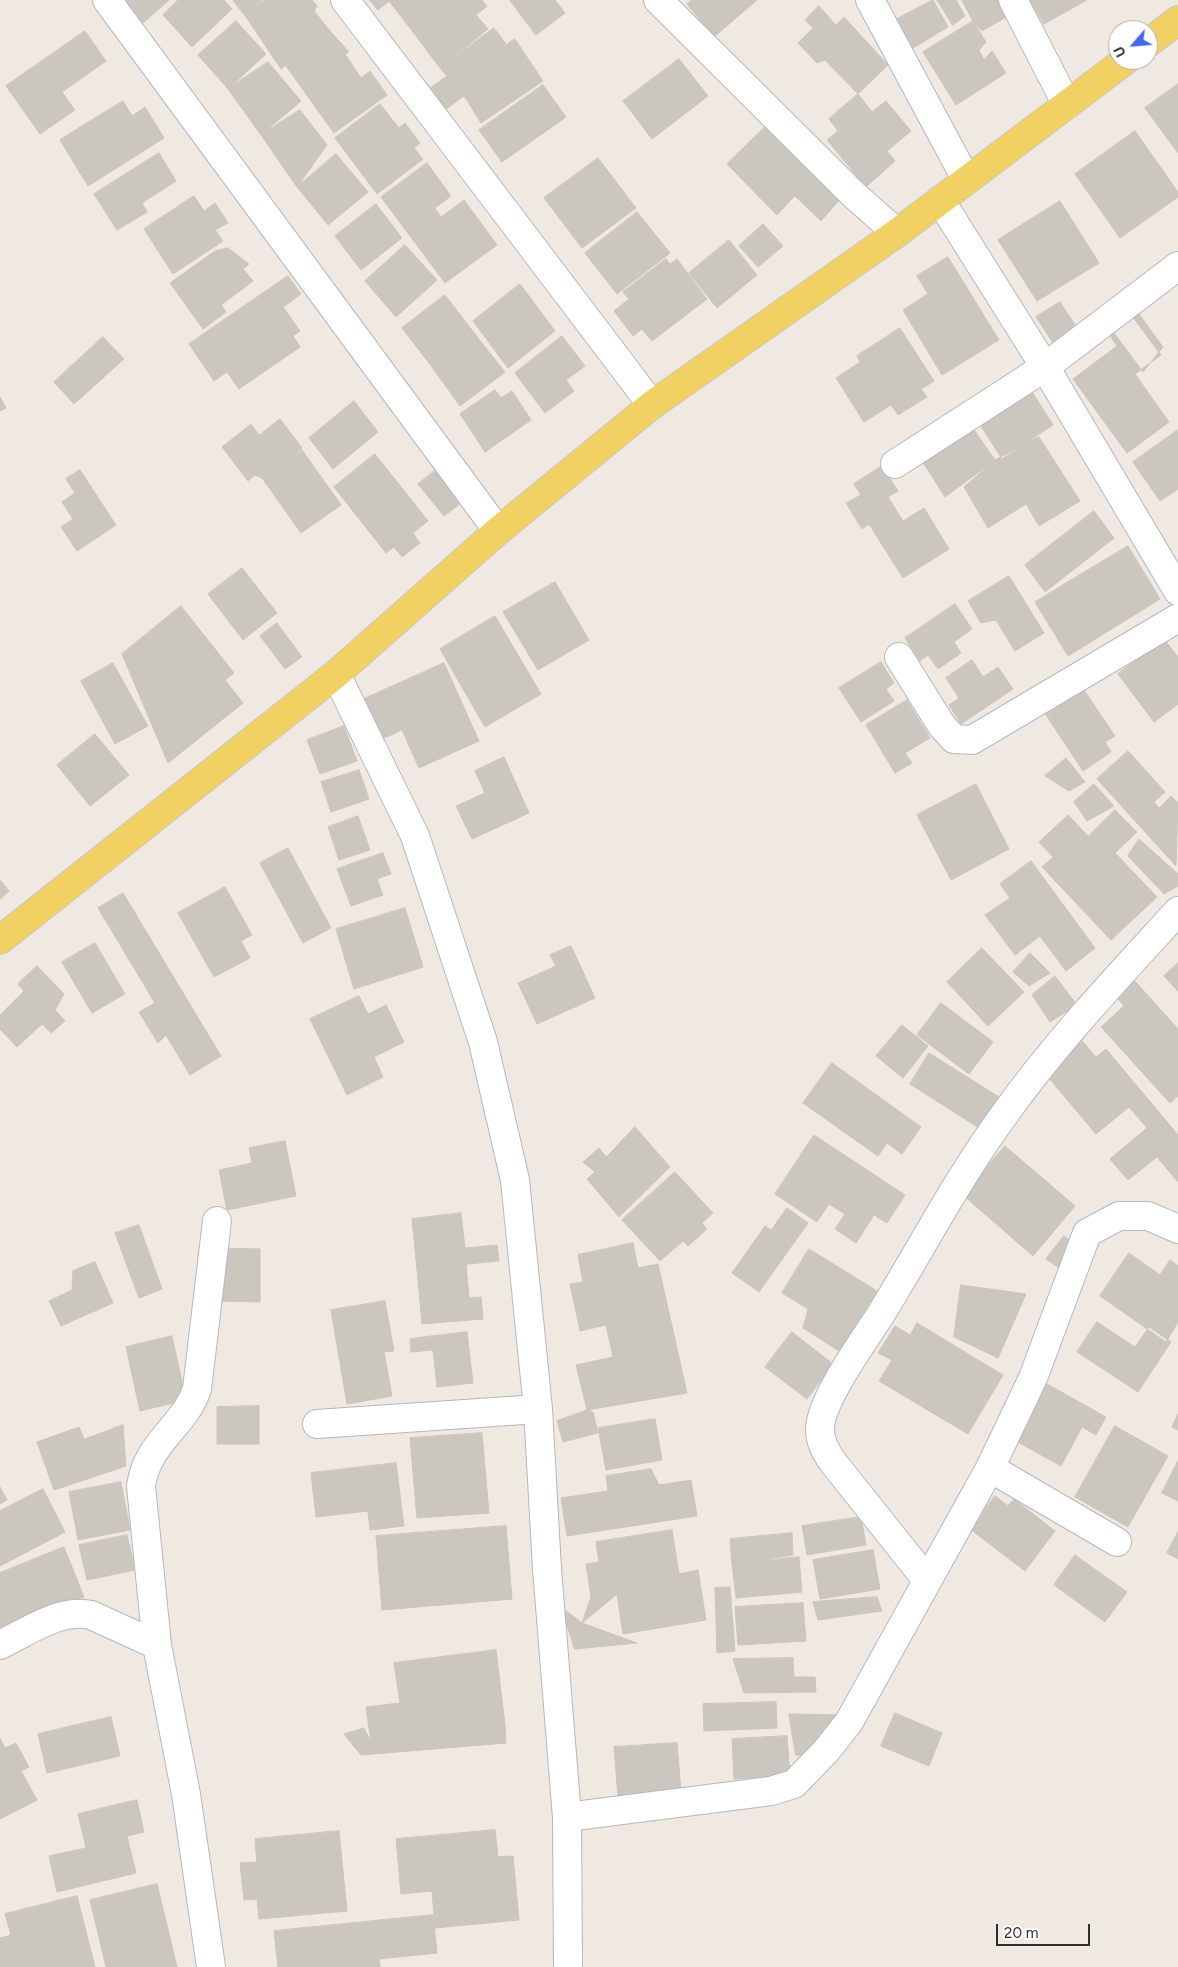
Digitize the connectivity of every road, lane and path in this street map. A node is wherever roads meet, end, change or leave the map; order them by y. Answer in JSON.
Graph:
{"nodes":[{"id":1,"x":108,"y":0,"type":"edge"},
{"id":2,"x":345,"y":0,"type":"edge"},
{"id":3,"x":658,"y":0,"type":"edge"},
{"id":4,"x":870,"y":0,"type":"edge"},
{"id":5,"x":1013,"y":0,"type":"edge"},
{"id":6,"x":1178,"y":20,"type":"edge"},
{"id":7,"x":1158,"y":35,"type":"edge"},
{"id":8,"x":1113,"y":70,"type":"edge"},
{"id":9,"x":1067,"y":106,"type":"junction"},
{"id":10,"x":966,"y":179,"type":"junction"},
{"id":11,"x":940,"y":200,"type":"junction"},
{"id":12,"x":897,"y":233,"type":"junction"},
{"id":13,"x":1178,"y":266,"type":"edge"},
{"id":14,"x":1045,"y":367,"type":"junction"},
{"id":15,"x":652,"y":405,"type":"junction"},
{"id":16,"x":895,"y":464,"type":"dead end"},
{"id":17,"x":498,"y":531,"type":"junction"},
{"id":18,"x":1178,"y":591,"type":"edge"},
{"id":19,"x":1178,"y":618,"type":"edge"},
{"id":20,"x":899,"y":657,"type":"dead end"},
{"id":21,"x":336,"y":674,"type":"junction"},
{"id":22,"x":1178,"y":910,"type":"edge"},
{"id":23,"x":0,"y":940,"type":"edge"},
{"id":24,"x":216,"y":1221,"type":"dead end"},
{"id":25,"x":1178,"y":1229,"type":"edge"},
{"id":26,"x":538,"y":1408,"type":"junction"},
{"id":27,"x":317,"y":1424,"type":"dead end"},
{"id":28,"x":990,"y":1468,"type":"junction"},
{"id":29,"x":1117,"y":1542,"type":"dead end"},
{"id":30,"x":926,"y":1580,"type":"junction"},
{"id":31,"x":0,"y":1644,"type":"edge"},
{"id":32,"x":157,"y":1645,"type":"junction"},
{"id":33,"x":567,"y":1816,"type":"junction"},
{"id":34,"x":211,"y":1967,"type":"edge"},
{"id":35,"x":568,"y":1967,"type":"edge"}],
"edges":[{"from":1,"to":17,"type":"street"},
{"from":2,"to":15,"type":"street"},
{"from":3,"to":12,"type":"street"},
{"from":4,"to":10,"type":"street"},
{"from":5,"to":9,"type":"street"},
{"from":6,"to":7,"type":"main road"},
{"from":8,"to":9,"type":"main road"},
{"from":9,"to":10,"type":"main road"},
{"from":10,"to":11,"type":"main road"},
{"from":11,"to":12,"type":"main road"},
{"from":11,"to":14,"type":"street"},
{"from":12,"to":15,"type":"main road"},
{"from":13,"to":14,"type":"street"},
{"from":14,"to":16,"type":"street"},
{"from":14,"to":18,"type":"street"},
{"from":15,"to":17,"type":"main road"},
{"from":17,"to":21,"type":"main road"},
{"from":19,"to":20,"type":"street"},
{"from":21,"to":23,"type":"main road"},
{"from":21,"to":26,"type":"street"},
{"from":22,"to":30,"type":"street"},
{"from":24,"to":32,"type":"street"},
{"from":25,"to":28,"type":"street"},
{"from":26,"to":27,"type":"street"},
{"from":26,"to":33,"type":"street"},
{"from":28,"to":29,"type":"street"},
{"from":28,"to":30,"type":"street"},
{"from":30,"to":33,"type":"street"},
{"from":31,"to":32,"type":"street"},
{"from":32,"to":34,"type":"street"},
{"from":33,"to":35,"type":"street"}]}
